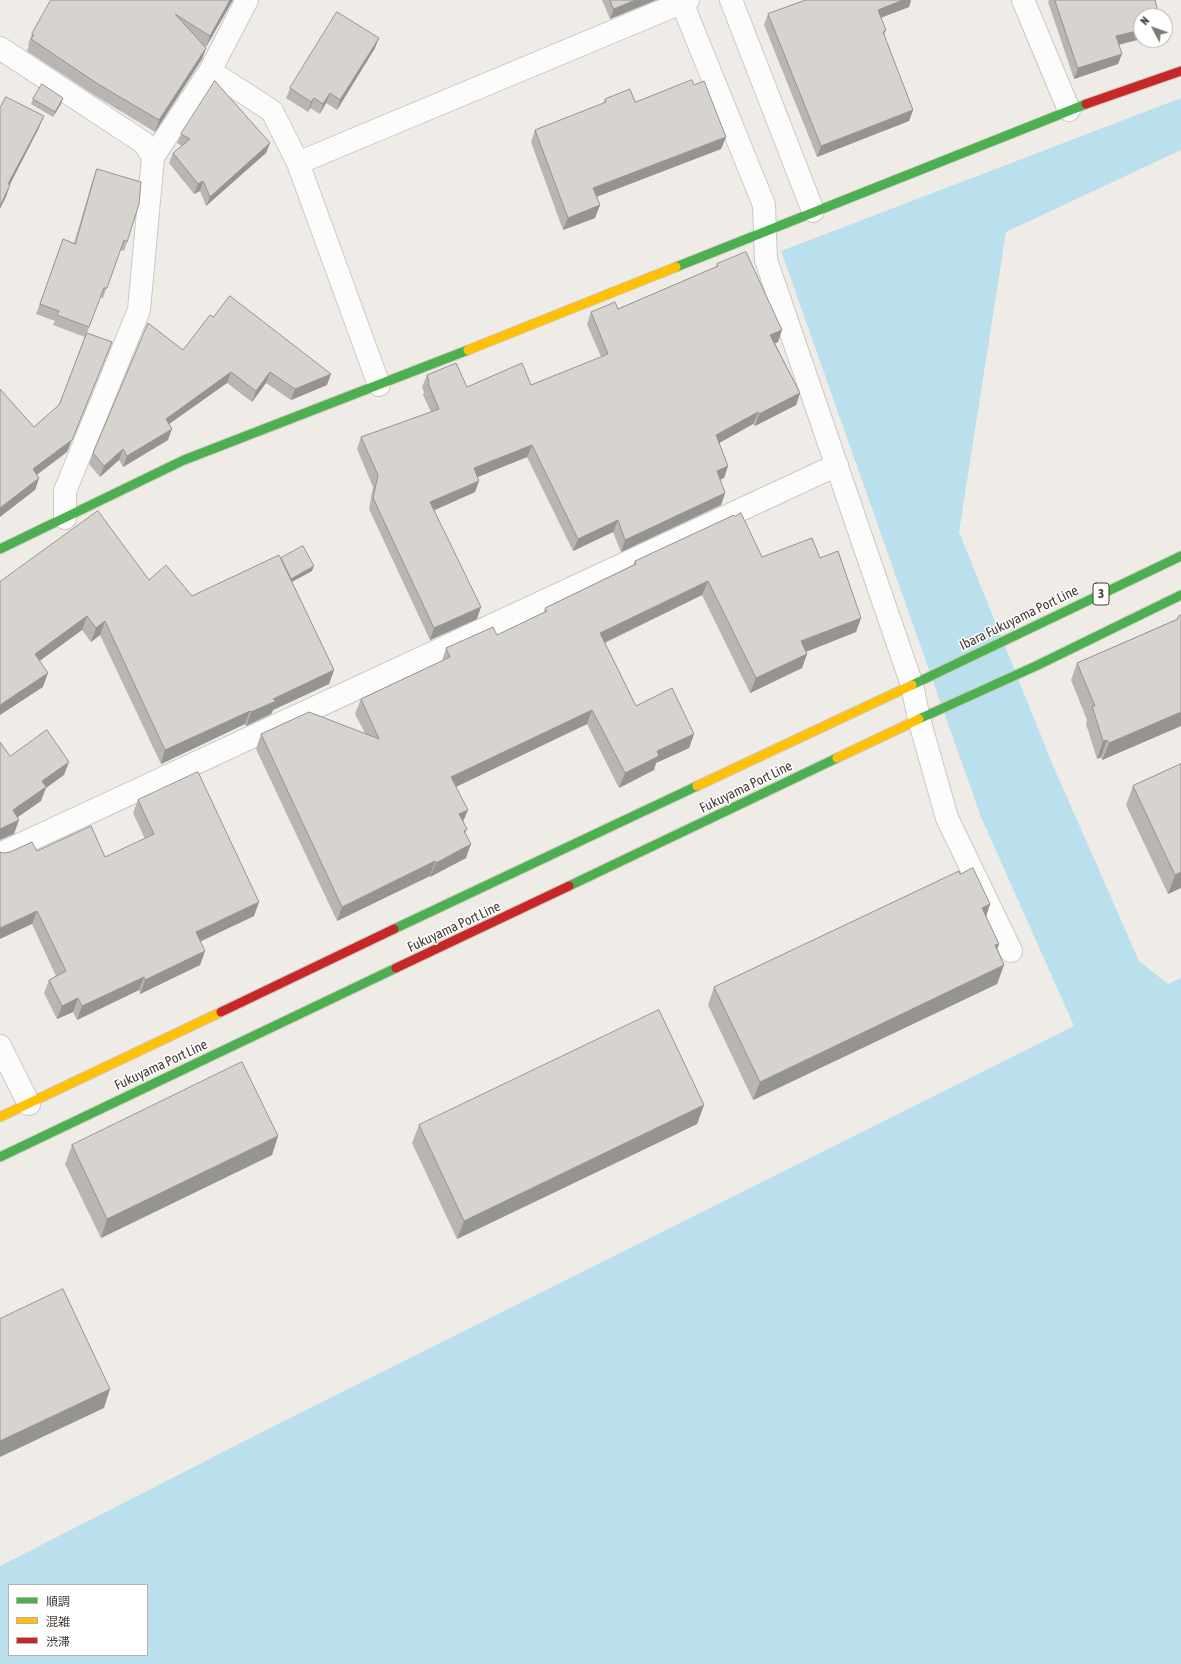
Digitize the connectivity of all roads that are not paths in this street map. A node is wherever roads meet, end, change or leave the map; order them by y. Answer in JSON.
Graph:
{"nodes":[{"id":1,"x":247,"y":0,"type":"edge"},
{"id":2,"x":731,"y":0,"type":"edge"},
{"id":3,"x":1023,"y":0,"type":"edge"},
{"id":4,"x":683,"y":1,"type":"edge"},
{"id":5,"x":0,"y":48,"type":"edge"},
{"id":6,"x":210,"y":71,"type":"junction"},
{"id":7,"x":1181,"y":71,"type":"edge"},
{"id":8,"x":1069,"y":110,"type":"junction"},
{"id":9,"x":153,"y":157,"type":"junction"},
{"id":10,"x":298,"y":163,"type":"junction"},
{"id":11,"x":813,"y":212,"type":"junction"},
{"id":12,"x":764,"y":231,"type":"junction"},
{"id":13,"x":379,"y":385,"type":"junction"},
{"id":14,"x":837,"y":465,"type":"junction"},
{"id":15,"x":65,"y":518,"type":"junction"},
{"id":16,"x":0,"y":549,"type":"edge"},
{"id":17,"x":1181,"y":556,"type":"edge"},
{"id":18,"x":1181,"y":595,"type":"edge"},
{"id":19,"x":918,"y":682,"type":"junction"},
{"id":20,"x":927,"y":716,"type":"junction"},
{"id":21,"x":0,"y":854,"type":"edge"},
{"id":22,"x":1011,"y":951,"type":"dead end"},
{"id":23,"x":0,"y":1046,"type":"edge"},
{"id":24,"x":29,"y":1104,"type":"junction"},
{"id":25,"x":0,"y":1118,"type":"edge"},
{"id":26,"x":0,"y":1157,"type":"edge"}],
"edges":[{"from":1,"to":6,"type":"street"},
{"from":2,"to":11,"type":"street"},
{"from":3,"to":8,"type":"street"},
{"from":4,"to":10,"type":"street"},
{"from":4,"to":12,"type":"street"},
{"from":5,"to":9,"type":"street"},
{"from":6,"to":9,"type":"street"},
{"from":6,"to":10,"type":"street"},
{"from":7,"to":8,"type":"main road"},
{"from":8,"to":11,"type":"main road"},
{"from":9,"to":15,"type":"street"},
{"from":10,"to":13,"type":"street"},
{"from":11,"to":12,"type":"main road"},
{"from":12,"to":13,"type":"main road"},
{"from":12,"to":14,"type":"street"},
{"from":13,"to":15,"type":"main road"},
{"from":14,"to":19,"type":"street"},
{"from":14,"to":21,"type":"street"},
{"from":15,"to":16,"type":"main road"},
{"from":17,"to":19,"type":"main road","name":"Ibara Fukuyama Port Line","number":"3"},
{"from":18,"to":20,"type":"main road"},
{"from":19,"to":20,"type":"street"},
{"from":19,"to":24,"type":"main road","name":"Fukuyama Port Line"},
{"from":20,"to":22,"type":"street"},
{"from":20,"to":26,"type":"main road","name":"Fukuyama Port Line"},
{"from":23,"to":24,"type":"street"},
{"from":24,"to":25,"type":"main road","name":"Fukuyama Port Line"}]}
